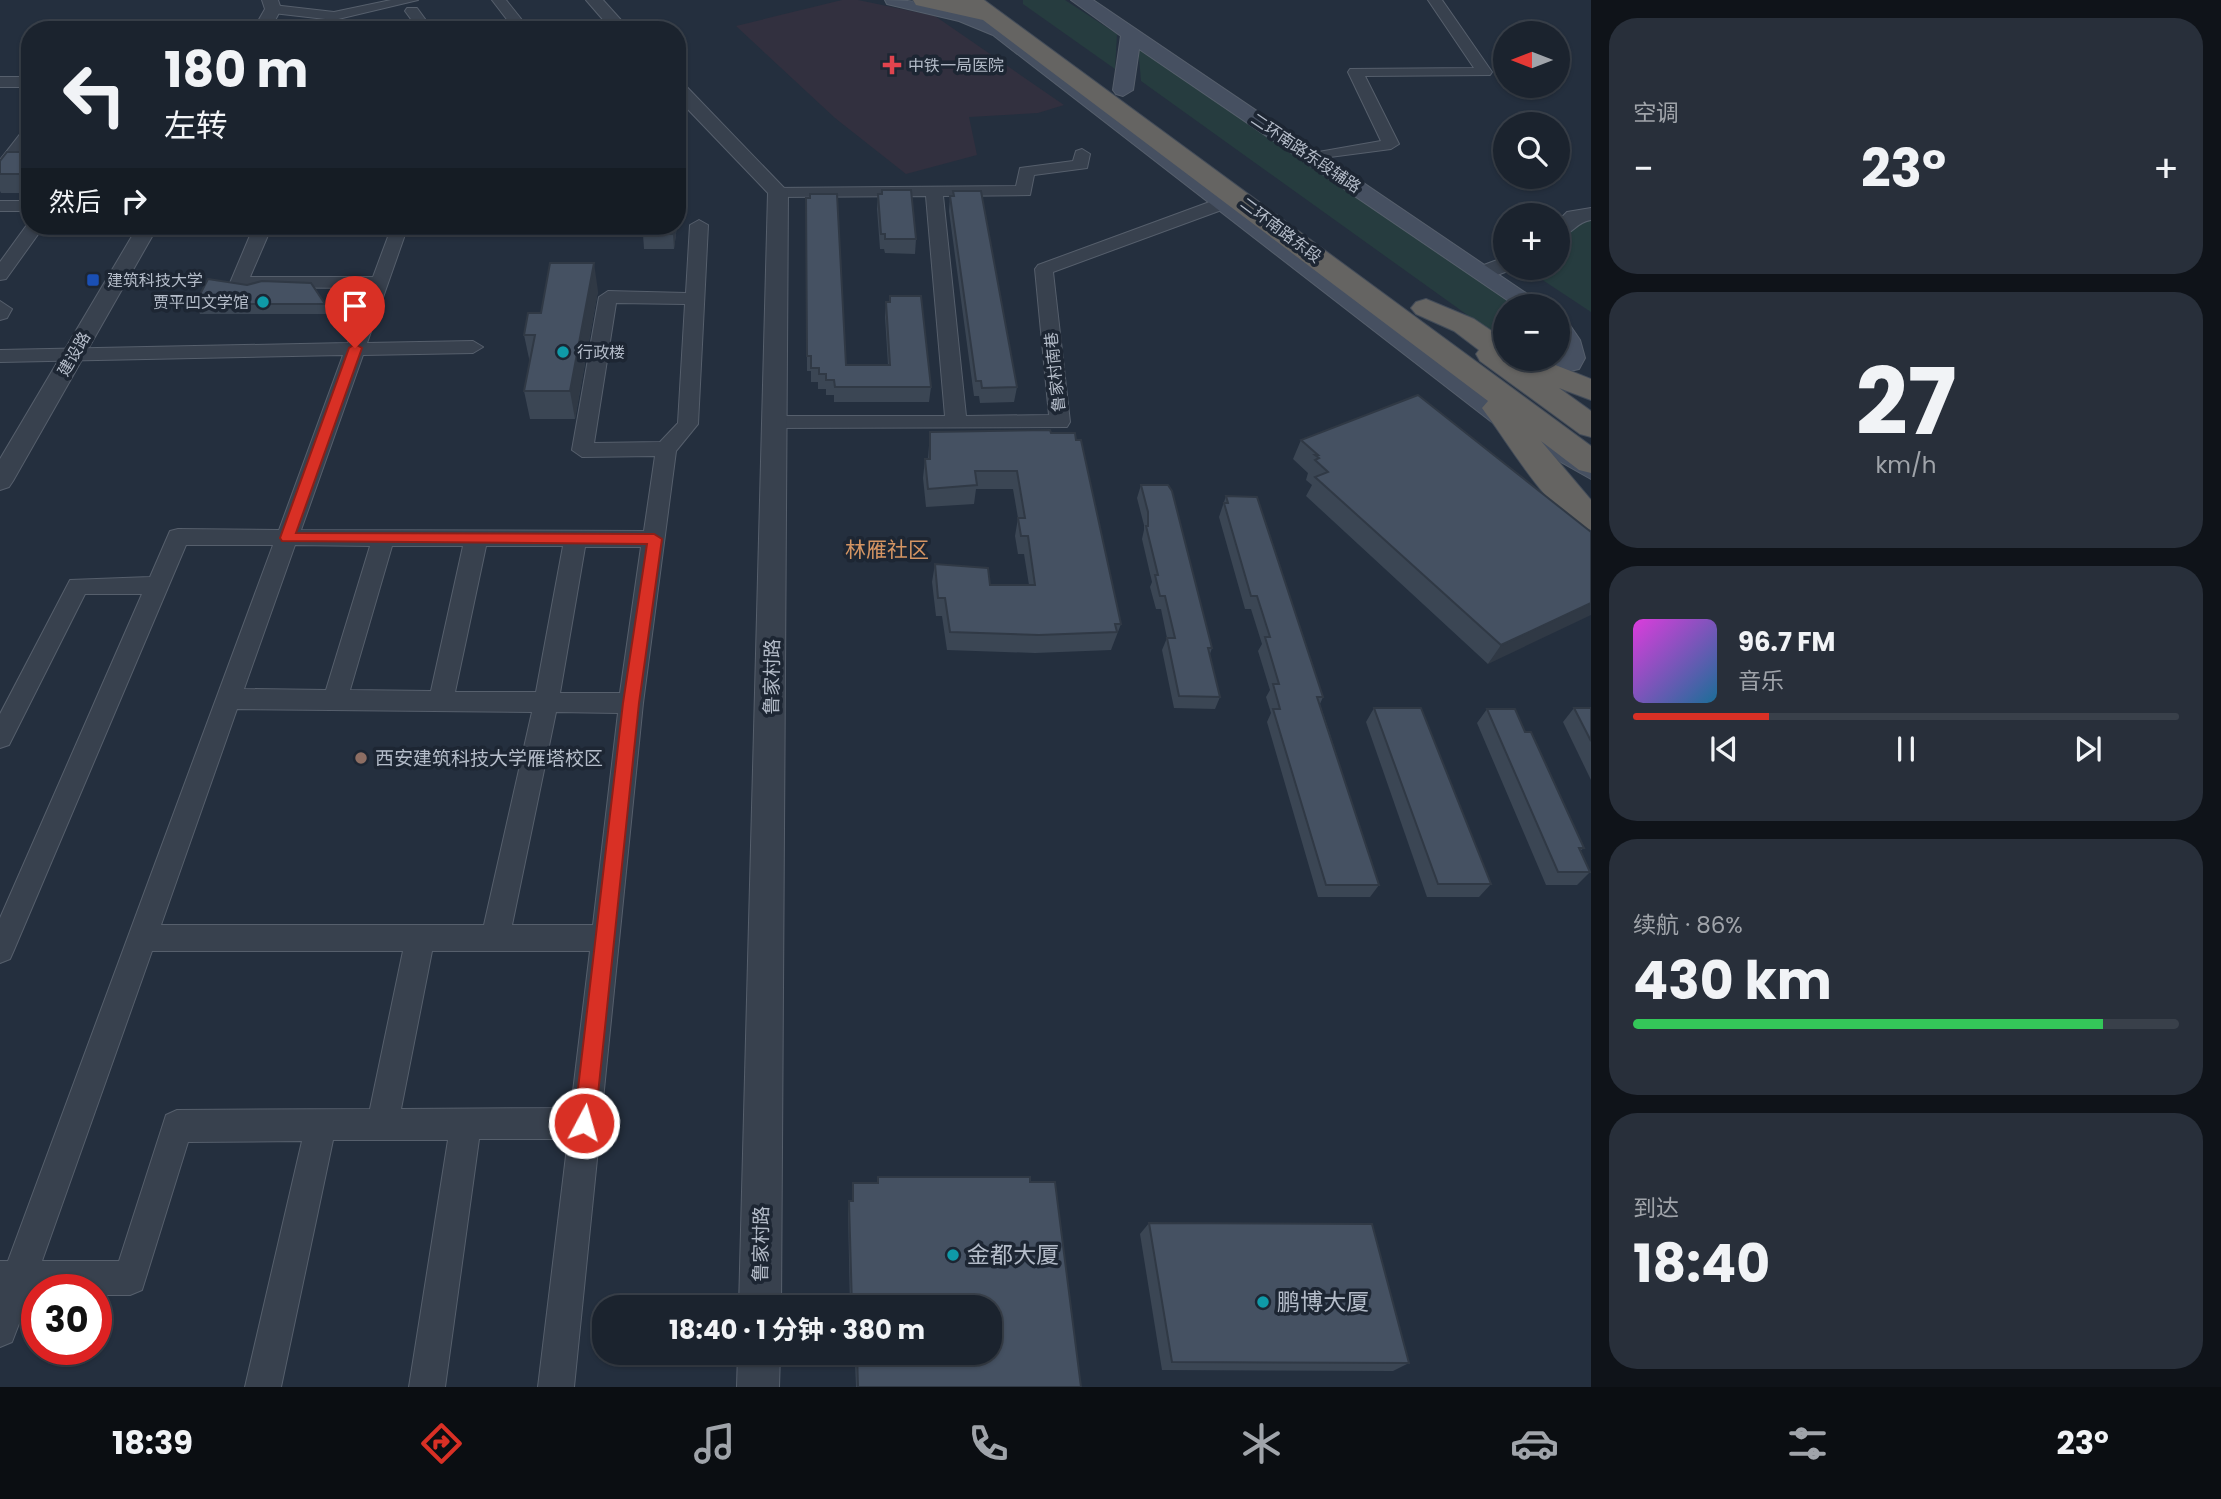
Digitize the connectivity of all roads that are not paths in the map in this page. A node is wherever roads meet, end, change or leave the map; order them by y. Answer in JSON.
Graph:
{"nodes":[{"id":1,"x":499,"y":0,"type":"edge"},
{"id":2,"x":594,"y":0,"type":"edge"},
{"id":3,"x":894,"y":0,"type":"edge"},
{"id":4,"x":924,"y":0,"type":"edge"},
{"id":5,"x":1080,"y":0,"type":"edge"},
{"id":6,"x":1435,"y":0,"type":"edge"},
{"id":7,"x":272,"y":5,"type":"edge"},
{"id":8,"x":412,"y":5,"type":"edge"},
{"id":9,"x":994,"y":11,"type":"edge"},
{"id":10,"x":421,"y":21,"type":"edge"},
{"id":11,"x":516,"y":21,"type":"edge"},
{"id":12,"x":614,"y":21,"type":"edge"},
{"id":13,"x":1131,"y":34,"type":"junction"},
{"id":14,"x":0,"y":82,"type":"edge"},
{"id":15,"x":21,"y":82,"type":"edge"},
{"id":16,"x":1123,"y":90,"type":"junction"},
{"id":17,"x":686,"y":97,"type":"edge"},
{"id":18,"x":21,"y":144,"type":"edge"},
{"id":19,"x":1082,"y":154,"type":"dead end"},
{"id":20,"x":1313,"y":157,"type":"junction"},
{"id":21,"x":0,"y":171,"type":"edge"},
{"id":22,"x":934,"y":191,"type":"junction"},
{"id":23,"x":778,"y":192,"type":"junction"},
{"id":24,"x":1221,"y":204,"type":"junction"},
{"id":25,"x":0,"y":206,"type":"edge"},
{"id":26,"x":21,"y":206,"type":"edge"},
{"id":27,"x":1591,"y":214,"type":"edge"},
{"id":28,"x":1570,"y":220,"type":"edge"},
{"id":29,"x":699,"y":225,"type":"dead end"},
{"id":30,"x":29,"y":235,"type":"edge"},
{"id":31,"x":143,"y":235,"type":"edge"},
{"id":32,"x":259,"y":235,"type":"edge"},
{"id":33,"x":397,"y":235,"type":"edge"},
{"id":34,"x":1493,"y":269,"type":"edge"},
{"id":35,"x":1484,"y":273,"type":"junction"},
{"id":36,"x":0,"y":275,"type":"edge"},
{"id":37,"x":379,"y":282,"type":"junction"},
{"id":38,"x":1515,"y":294,"type":"edge"},
{"id":39,"x":697,"y":299,"type":"junction"},
{"id":40,"x":0,"y":307,"type":"edge"},
{"id":41,"x":1426,"y":308,"type":"junction"},
{"id":42,"x":0,"y":314,"type":"edge"},
{"id":43,"x":1570,"y":334,"type":"edge"},
{"id":44,"x":1493,"y":346,"type":"edge"},
{"id":45,"x":472,"y":347,"type":"dead end"},
{"id":46,"x":1588,"y":347,"type":"edge"},
{"id":47,"x":355,"y":348,"type":"junction"},
{"id":48,"x":75,"y":352,"type":"junction"},
{"id":49,"x":0,"y":356,"type":"edge"},
{"id":50,"x":1468,"y":370,"type":"junction"},
{"id":51,"x":1529,"y":371,"type":"edge"},
{"id":52,"x":1543,"y":371,"type":"edge"},
{"id":53,"x":1591,"y":390,"type":"edge"},
{"id":54,"x":1591,"y":416,"type":"edge"},
{"id":55,"x":1507,"y":421,"type":"junction"},
{"id":56,"x":956,"y":422,"type":"junction"},
{"id":57,"x":777,"y":423,"type":"junction"},
{"id":58,"x":1591,"y":427,"type":"edge"},
{"id":59,"x":666,"y":449,"type":"junction"},
{"id":60,"x":1591,"y":462,"type":"edge"},
{"id":61,"x":1591,"y":469,"type":"edge"},
{"id":62,"x":0,"y":481,"type":"edge"},
{"id":63,"x":1591,"y":487,"type":"edge"},
{"id":64,"x":1591,"y":505,"type":"edge"},
{"id":65,"x":1591,"y":518,"type":"edge"},
{"id":66,"x":287,"y":538,"type":"junction"},
{"id":67,"x":383,"y":538,"type":"junction"},
{"id":68,"x":476,"y":539,"type":"junction"},
{"id":69,"x":654,"y":539,"type":"junction"},
{"id":70,"x":575,"y":540,"type":"junction"},
{"id":71,"x":158,"y":585,"type":"junction"},
{"id":72,"x":229,"y":699,"type":"junction"},
{"id":73,"x":335,"y":700,"type":"junction"},
{"id":74,"x":441,"y":701,"type":"junction"},
{"id":75,"x":546,"y":702,"type":"junction"},
{"id":76,"x":631,"y":703,"type":"junction"},
{"id":77,"x":0,"y":738,"type":"edge"},
{"id":78,"x":142,"y":938,"type":"junction"},
{"id":79,"x":420,"y":938,"type":"junction"},
{"id":80,"x":495,"y":938,"type":"junction"},
{"id":81,"x":605,"y":938,"type":"junction"},
{"id":82,"x":0,"y":950,"type":"edge"},
{"id":83,"x":584,"y":1123,"type":"junction"},
{"id":84,"x":382,"y":1124,"type":"junction"},
{"id":85,"x":466,"y":1124,"type":"junction"},
{"id":86,"x":321,"y":1125,"type":"junction"},
{"id":87,"x":9,"y":1278,"type":"edge"},
{"id":88,"x":760,"y":1295,"type":"edge"},
{"id":89,"x":0,"y":1330,"type":"edge"},
{"id":90,"x":759,"y":1365,"type":"edge"},
{"id":91,"x":263,"y":1387,"type":"edge"},
{"id":92,"x":427,"y":1387,"type":"edge"},
{"id":93,"x":556,"y":1387,"type":"edge"},
{"id":94,"x":758,"y":1387,"type":"edge"}],
"edges":[{"from":1,"to":11,"type":"street"},
{"from":2,"to":12,"type":"street"},
{"from":3,"to":9,"type":"main road"},
{"from":4,"to":9,"type":"highway"},
{"from":5,"to":13,"type":"main road","name":"二环南路东段辅路"},
{"from":6,"to":20,"type":"street"},
{"from":7,"to":8,"type":"street"},
{"from":8,"to":10,"type":"street"},
{"from":9,"to":16,"type":"highway"},
{"from":9,"to":24,"type":"main road"},
{"from":9,"to":50,"type":"highway","name":"二环南路东段"},
{"from":13,"to":16,"type":"main road"},
{"from":13,"to":20,"type":"main road","name":"二环南路东段辅路"},
{"from":14,"to":15,"type":"street"},
{"from":16,"to":41,"type":"highway"},
{"from":17,"to":23,"type":"street"},
{"from":18,"to":21,"type":"street"},
{"from":19,"to":22,"type":"street"},
{"from":20,"to":35,"type":"main road","name":"二环南路东段辅路"},
{"from":22,"to":23,"type":"street"},
{"from":22,"to":56,"type":"street"},
{"from":23,"to":57,"type":"street","name":"鲁家村路"},
{"from":24,"to":55,"type":"main road"},
{"from":24,"to":56,"type":"street","name":"鲁家村南巷"},
{"from":25,"to":26,"type":"street"},
{"from":27,"to":28,"type":"street"},
{"from":29,"to":39,"type":"street"},
{"from":30,"to":36,"type":"street"},
{"from":31,"to":48,"type":"street","name":"建设路"},
{"from":32,"to":37,"type":"street"},
{"from":33,"to":37,"type":"street"},
{"from":34,"to":35,"type":"street"},
{"from":35,"to":38,"type":"main road","name":"二环南路东段辅路"},
{"from":37,"to":47,"type":"street"},
{"from":39,"to":59,"type":"street"},
{"from":39,"to":59,"type":"street"},
{"from":40,"to":42,"type":"street"},
{"from":41,"to":44,"type":"highway"},
{"from":41,"to":58,"type":"highway"},
{"from":43,"to":46,"type":"main road"},
{"from":45,"to":47,"type":"street"},
{"from":47,"to":48,"type":"street"},
{"from":47,"to":66,"type":"street"},
{"from":48,"to":49,"type":"street"},
{"from":48,"to":62,"type":"street","name":"建设路"},
{"from":50,"to":55,"type":"highway"},
{"from":50,"to":60,"type":"highway","name":"二环南路东段"},
{"from":51,"to":54,"type":"highway"},
{"from":52,"to":53,"type":"highway"},
{"from":55,"to":61,"type":"main road"},
{"from":55,"to":63,"type":"main road"},
{"from":55,"to":65,"type":"highway"},
{"from":56,"to":57,"type":"street","name":"鲁家村南巷"},
{"from":57,"to":88,"type":"street","name":"鲁家村路"},
{"from":59,"to":69,"type":"street"},
{"from":63,"to":64,"type":"highway"},
{"from":66,"to":67,"type":"street"},
{"from":66,"to":71,"type":"street"},
{"from":66,"to":72,"type":"street"},
{"from":67,"to":68,"type":"street"},
{"from":67,"to":73,"type":"street"},
{"from":68,"to":70,"type":"street"},
{"from":68,"to":74,"type":"street"},
{"from":69,"to":70,"type":"street"},
{"from":69,"to":76,"type":"street"},
{"from":70,"to":75,"type":"street"},
{"from":71,"to":77,"type":"street"},
{"from":71,"to":82,"type":"street"},
{"from":72,"to":73,"type":"street"},
{"from":72,"to":78,"type":"street"},
{"from":73,"to":74,"type":"street"},
{"from":74,"to":75,"type":"street"},
{"from":75,"to":76,"type":"street"},
{"from":75,"to":80,"type":"street"},
{"from":76,"to":81,"type":"street"},
{"from":78,"to":79,"type":"street"},
{"from":78,"to":87,"type":"street"},
{"from":79,"to":80,"type":"street"},
{"from":79,"to":84,"type":"street"},
{"from":80,"to":81,"type":"street"},
{"from":81,"to":83,"type":"street"},
{"from":83,"to":85,"type":"street"},
{"from":83,"to":93,"type":"street"},
{"from":84,"to":85,"type":"street"},
{"from":84,"to":86,"type":"street"},
{"from":85,"to":92,"type":"street"},
{"from":86,"to":87,"type":"street"},
{"from":86,"to":91,"type":"street"},
{"from":87,"to":89,"type":"street"},
{"from":90,"to":94,"type":"street"}]}
